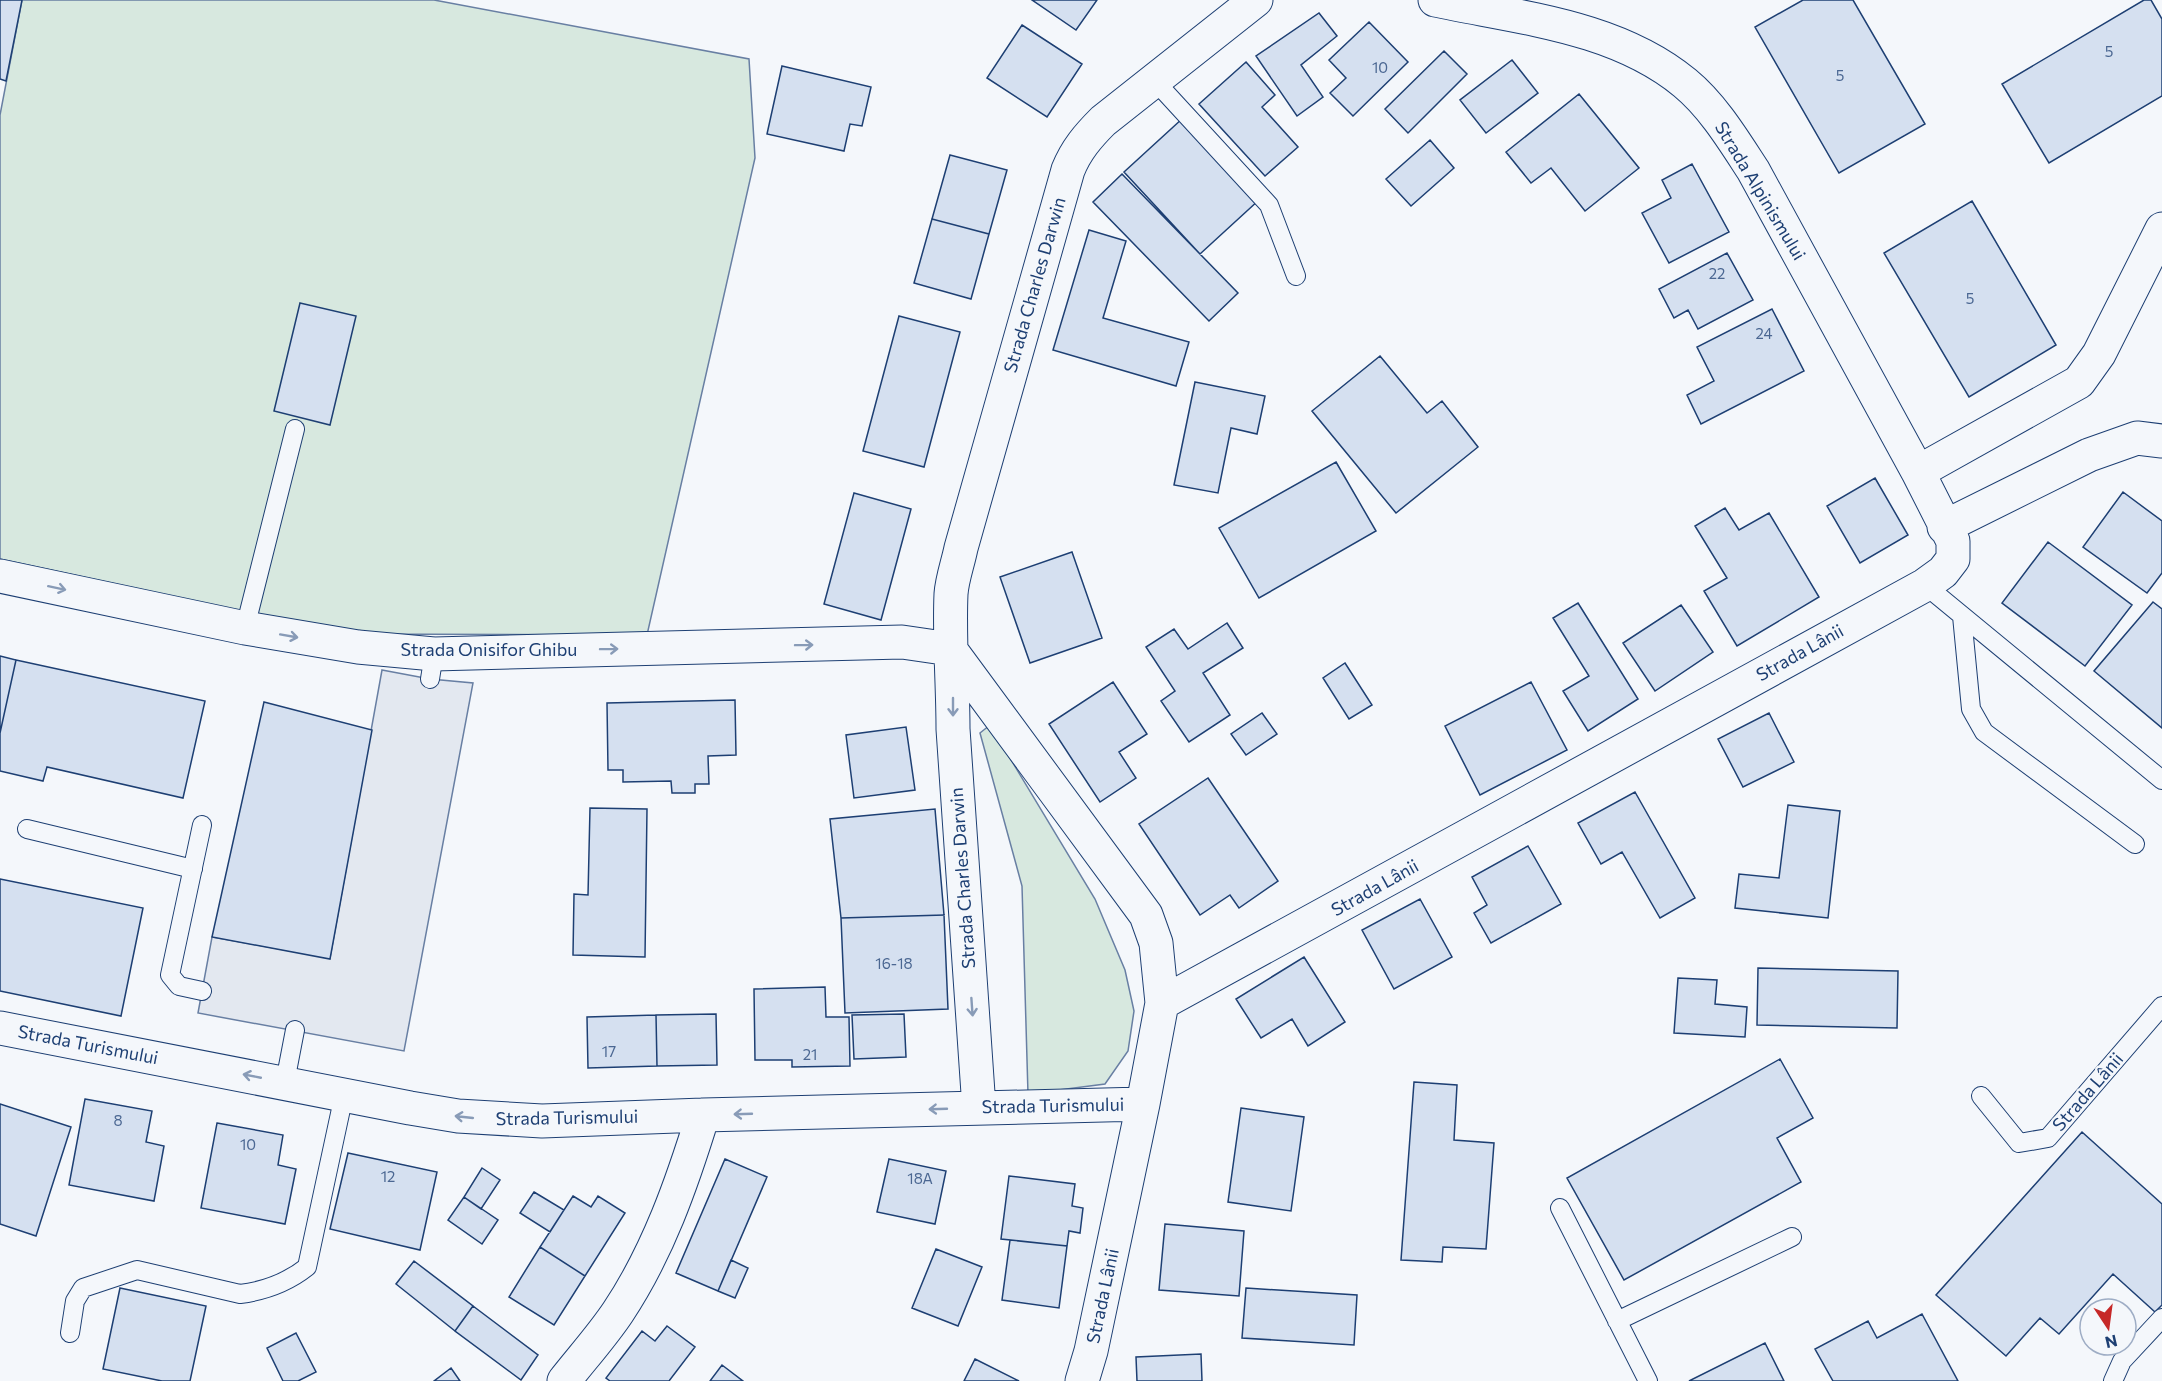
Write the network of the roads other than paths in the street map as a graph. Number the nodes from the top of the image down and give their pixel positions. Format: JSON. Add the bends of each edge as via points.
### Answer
{"nodes":[{"id":1,"x":1256,"y":0,"type":"edge"},
{"id":2,"x":1435,"y":0,"type":"edge"},
{"id":3,"x":1154,"y":80,"type":"junction"},
{"id":4,"x":2162,"y":230,"type":"edge"},
{"id":5,"x":1296,"y":276,"type":"dead end"},
{"id":6,"x":295,"y":429,"type":"dead end"},
{"id":7,"x":2162,"y":441,"type":"edge"},
{"id":8,"x":1918,"y":472,"type":"junction"},
{"id":9,"x":1949,"y":534,"type":"junction"},
{"id":10,"x":0,"y":576,"type":"edge"},
{"id":11,"x":1924,"y":585,"type":"junction"},
{"id":12,"x":1962,"y":616,"type":"junction"},
{"id":13,"x":245,"y":628,"type":"junction"},
{"id":14,"x":950,"y":649,"type":"junction"},
{"id":15,"x":2162,"y":780,"type":"edge"},
{"id":16,"x":202,"y":825,"type":"dead end"},
{"id":17,"x":27,"y":830,"type":"dead end"},
{"id":18,"x":2134,"y":844,"type":"dead end"},
{"id":19,"x":193,"y":869,"type":"junction"},
{"id":20,"x":202,"y":991,"type":"dead end"},
{"id":21,"x":1162,"y":1003,"type":"junction"},
{"id":22,"x":2162,"y":1006,"type":"edge"},
{"id":23,"x":0,"y":1028,"type":"edge"},
{"id":24,"x":295,"y":1030,"type":"dead end"},
{"id":25,"x":285,"y":1082,"type":"junction"},
{"id":26,"x":344,"y":1095,"type":"junction"},
{"id":27,"x":1981,"y":1096,"type":"dead end"},
{"id":28,"x":1143,"y":1104,"type":"junction"},
{"id":29,"x":979,"y":1108,"type":"junction"},
{"id":30,"x":703,"y":1115,"type":"junction"},
{"id":31,"x":1560,"y":1208,"type":"dead end"},
{"id":32,"x":1792,"y":1237,"type":"dead end"},
{"id":33,"x":2162,"y":1318,"type":"edge"},
{"id":34,"x":1617,"y":1321,"type":"junction"},
{"id":35,"x":70,"y":1334,"type":"dead end"},
{"id":36,"x":564,"y":1381,"type":"edge"},
{"id":37,"x":1082,"y":1381,"type":"edge"},
{"id":38,"x":1648,"y":1381,"type":"edge"},
{"id":39,"x":2113,"y":1381,"type":"edge"}],
"edges":[{"from":1,"to":3,"type":"street","name":"Strada Charles Darwin"},
{"from":2,"to":8,"type":"street","name":"Strada Alpinismului","via":[[1581,30],[1637,52],[1686,84],[1727,128]]},
{"from":3,"to":5,"type":"lane","via":[[1269,205]]},
{"from":3,"to":14,"type":"street","name":"Strada Charles Darwin","via":[[1103,121],[1074,155],[1068,170],[961,548],[951,591]]},
{"from":4,"to":8,"type":"street","via":[[2099,354],[2079,382]]},
{"from":6,"to":13,"type":"lane"},
{"from":7,"to":9,"type":"street","via":[[2137,438],[2089,455]]},
{"from":8,"to":9,"type":"street","name":"Strada Alpinismului"},
{"from":9,"to":11,"type":"street","name":"Strada Lânii","via":[[1953,559],[1943,572]]},
{"from":10,"to":13,"type":"street","name":"Strada Onisifor Ghibu","one_way":true},
{"from":11,"to":12,"type":"lane"},
{"from":11,"to":21,"type":"street","name":"Strada Lânii"},
{"from":12,"to":15,"type":"lane"},
{"from":12,"to":18,"type":"lane","via":[[1971,709],[1984,732]]},
{"from":13,"to":14,"type":"street","name":"Strada Onisifor Ghibu","one_way":true,"via":[[358,647],[432,666],[902,642]]},
{"from":14,"to":21,"type":"street","via":[[1146,915],[1156,943]]},
{"from":14,"to":29,"type":"street","name":"Strada Charles Darwin","one_way":true},
{"from":16,"to":19,"type":"lane"},
{"from":17,"to":19,"type":"lane"},
{"from":19,"to":20,"type":"lane","via":[[170,975],[179,986]]},
{"from":21,"to":28,"type":"street","name":"Strada Lânii"},
{"from":22,"to":27,"type":"lane","name":"Strada Lânii","via":[[2048,1138],[2019,1143]]},
{"from":25,"to":23,"type":"street","name":"Strada Turismului","one_way":true},
{"from":24,"to":25,"type":"lane"},
{"from":25,"to":26,"type":"street","name":"Strada Turismului"},
{"from":30,"to":26,"type":"street","name":"Strada Turismului","one_way":true,"via":[[498,1120]]},
{"from":26,"to":35,"type":"lane","via":[[307,1267],[294,1277],[240,1294],[137,1270],[83,1288],[75,1301]]},
{"from":28,"to":29,"type":"street","name":"Strada Turismului"},
{"from":28,"to":37,"type":"street","name":"Strada Lânii"},
{"from":29,"to":30,"type":"street","name":"Strada Turismului","one_way":true},
{"from":30,"to":36,"type":"street","via":[[658,1240],[618,1312]]},
{"from":31,"to":34,"type":"lane"},
{"from":32,"to":34,"type":"lane"},
{"from":33,"to":39,"type":"lane","via":[[2122,1361]]},
{"from":34,"to":38,"type":"lane"}]}
